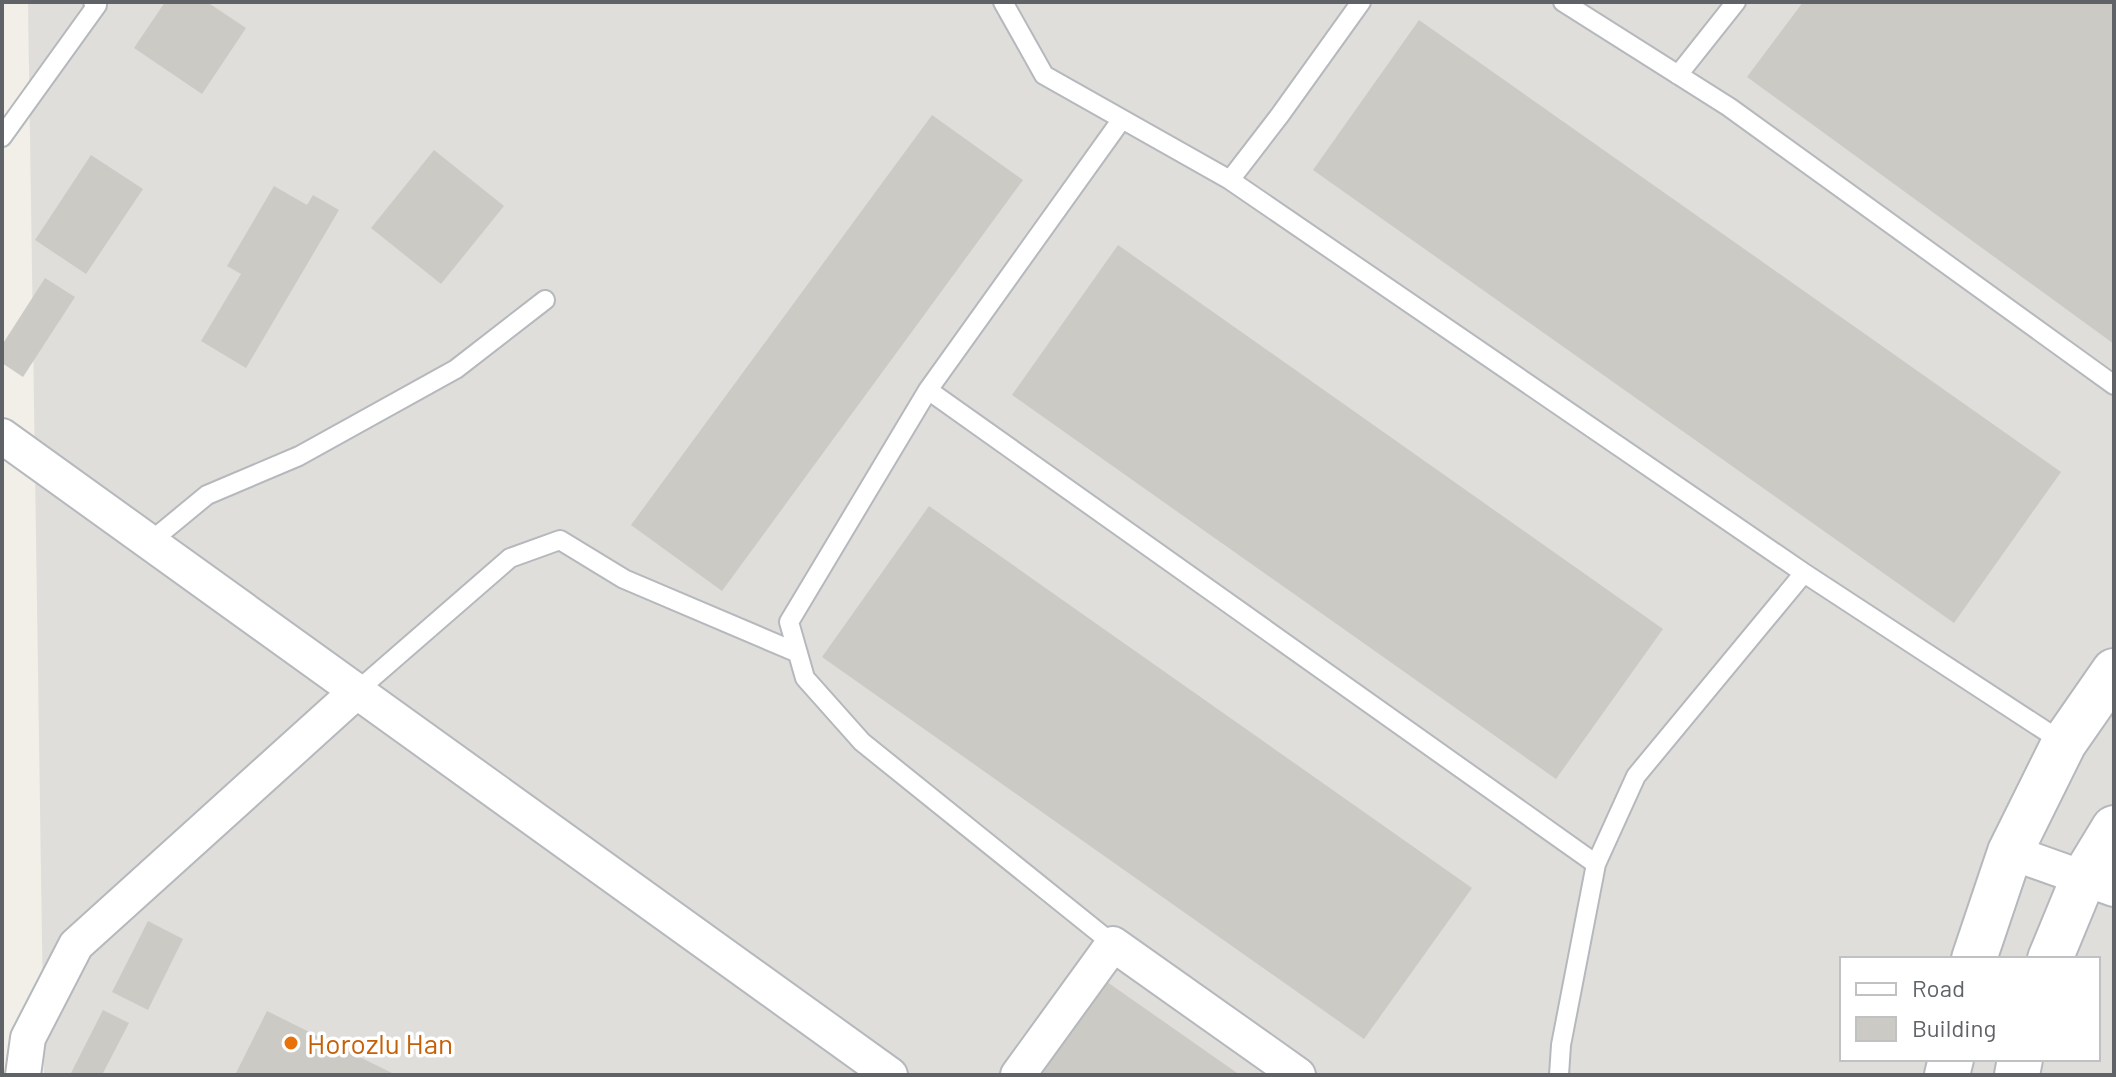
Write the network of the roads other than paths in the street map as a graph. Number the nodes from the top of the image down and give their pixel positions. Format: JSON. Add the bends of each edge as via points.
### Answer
{"nodes":[{"id":1,"x":93,"y":2,"type":"edge"},
{"id":2,"x":1003,"y":2,"type":"edge"},
{"id":3,"x":1361,"y":2,"type":"edge"},
{"id":4,"x":1563,"y":2,"type":"edge"},
{"id":5,"x":1736,"y":2,"type":"edge"},
{"id":6,"x":1678,"y":75,"type":"junction"},
{"id":7,"x":1122,"y":119,"type":"junction"},
{"id":8,"x":2,"y":137,"type":"edge"},
{"id":9,"x":1230,"y":180,"type":"junction"},
{"id":10,"x":545,"y":300,"type":"dead end"},
{"id":11,"x":2114,"y":385,"type":"edge"},
{"id":12,"x":928,"y":390,"type":"junction"},
{"id":13,"x":2,"y":436,"type":"edge"},
{"id":14,"x":150,"y":542,"type":"junction"},
{"id":15,"x":1804,"y":573,"type":"junction"},
{"id":16,"x":798,"y":653,"type":"junction"},
{"id":17,"x":2114,"y":671,"type":"edge"},
{"id":18,"x":357,"y":691,"type":"junction"},
{"id":19,"x":2064,"y":743,"type":"junction"},
{"id":20,"x":2114,"y":828,"type":"edge"},
{"id":21,"x":2010,"y":852,"type":"junction"},
{"id":22,"x":1596,"y":864,"type":"junction"},
{"id":23,"x":2098,"y":884,"type":"edge"},
{"id":24,"x":1113,"y":944,"type":"junction"},
{"id":25,"x":1975,"y":957,"type":"edge"},
{"id":26,"x":2051,"y":957,"type":"edge"},
{"id":27,"x":23,"y":1075,"type":"edge"},
{"id":28,"x":890,"y":1075,"type":"edge"},
{"id":29,"x":1018,"y":1075,"type":"edge"},
{"id":30,"x":1298,"y":1075,"type":"edge"},
{"id":31,"x":1559,"y":1075,"type":"edge"}],
"edges":[{"from":1,"to":8,"type":"lane","via":[[97,5]]},
{"from":2,"to":7,"type":"lane","via":[[1044,75]]},
{"from":3,"to":9,"type":"lane"},
{"from":4,"to":6,"type":"lane"},
{"from":5,"to":6,"type":"lane"},
{"from":6,"to":11,"type":"lane"},
{"from":7,"to":9,"type":"lane"},
{"from":7,"to":12,"type":"lane"},
{"from":9,"to":15,"type":"lane"},
{"from":10,"to":14,"type":"lane","via":[[456,369],[299,456],[207,495]]},
{"from":12,"to":16,"type":"lane","via":[[789,622]]},
{"from":12,"to":22,"type":"lane"},
{"from":13,"to":14,"type":"street"},
{"from":14,"to":18,"type":"street"},
{"from":15,"to":19,"type":"lane"},
{"from":15,"to":22,"type":"lane","via":[[1636,776]]},
{"from":16,"to":18,"type":"lane","via":[[624,579],[560,540],[510,558]]},
{"from":16,"to":24,"type":"lane","via":[[805,678],[862,742]]},
{"from":17,"to":19,"type":"street"},
{"from":18,"to":27,"type":"street","via":[[76,945],[28,1038]]},
{"from":18,"to":28,"type":"street"},
{"from":19,"to":21,"type":"street"},
{"from":20,"to":23,"type":"street"},
{"from":21,"to":23,"type":"street"},
{"from":21,"to":25,"type":"street"},
{"from":22,"to":31,"type":"lane"},
{"from":23,"to":26,"type":"street"},
{"from":24,"to":29,"type":"street"},
{"from":24,"to":30,"type":"street"}]}
